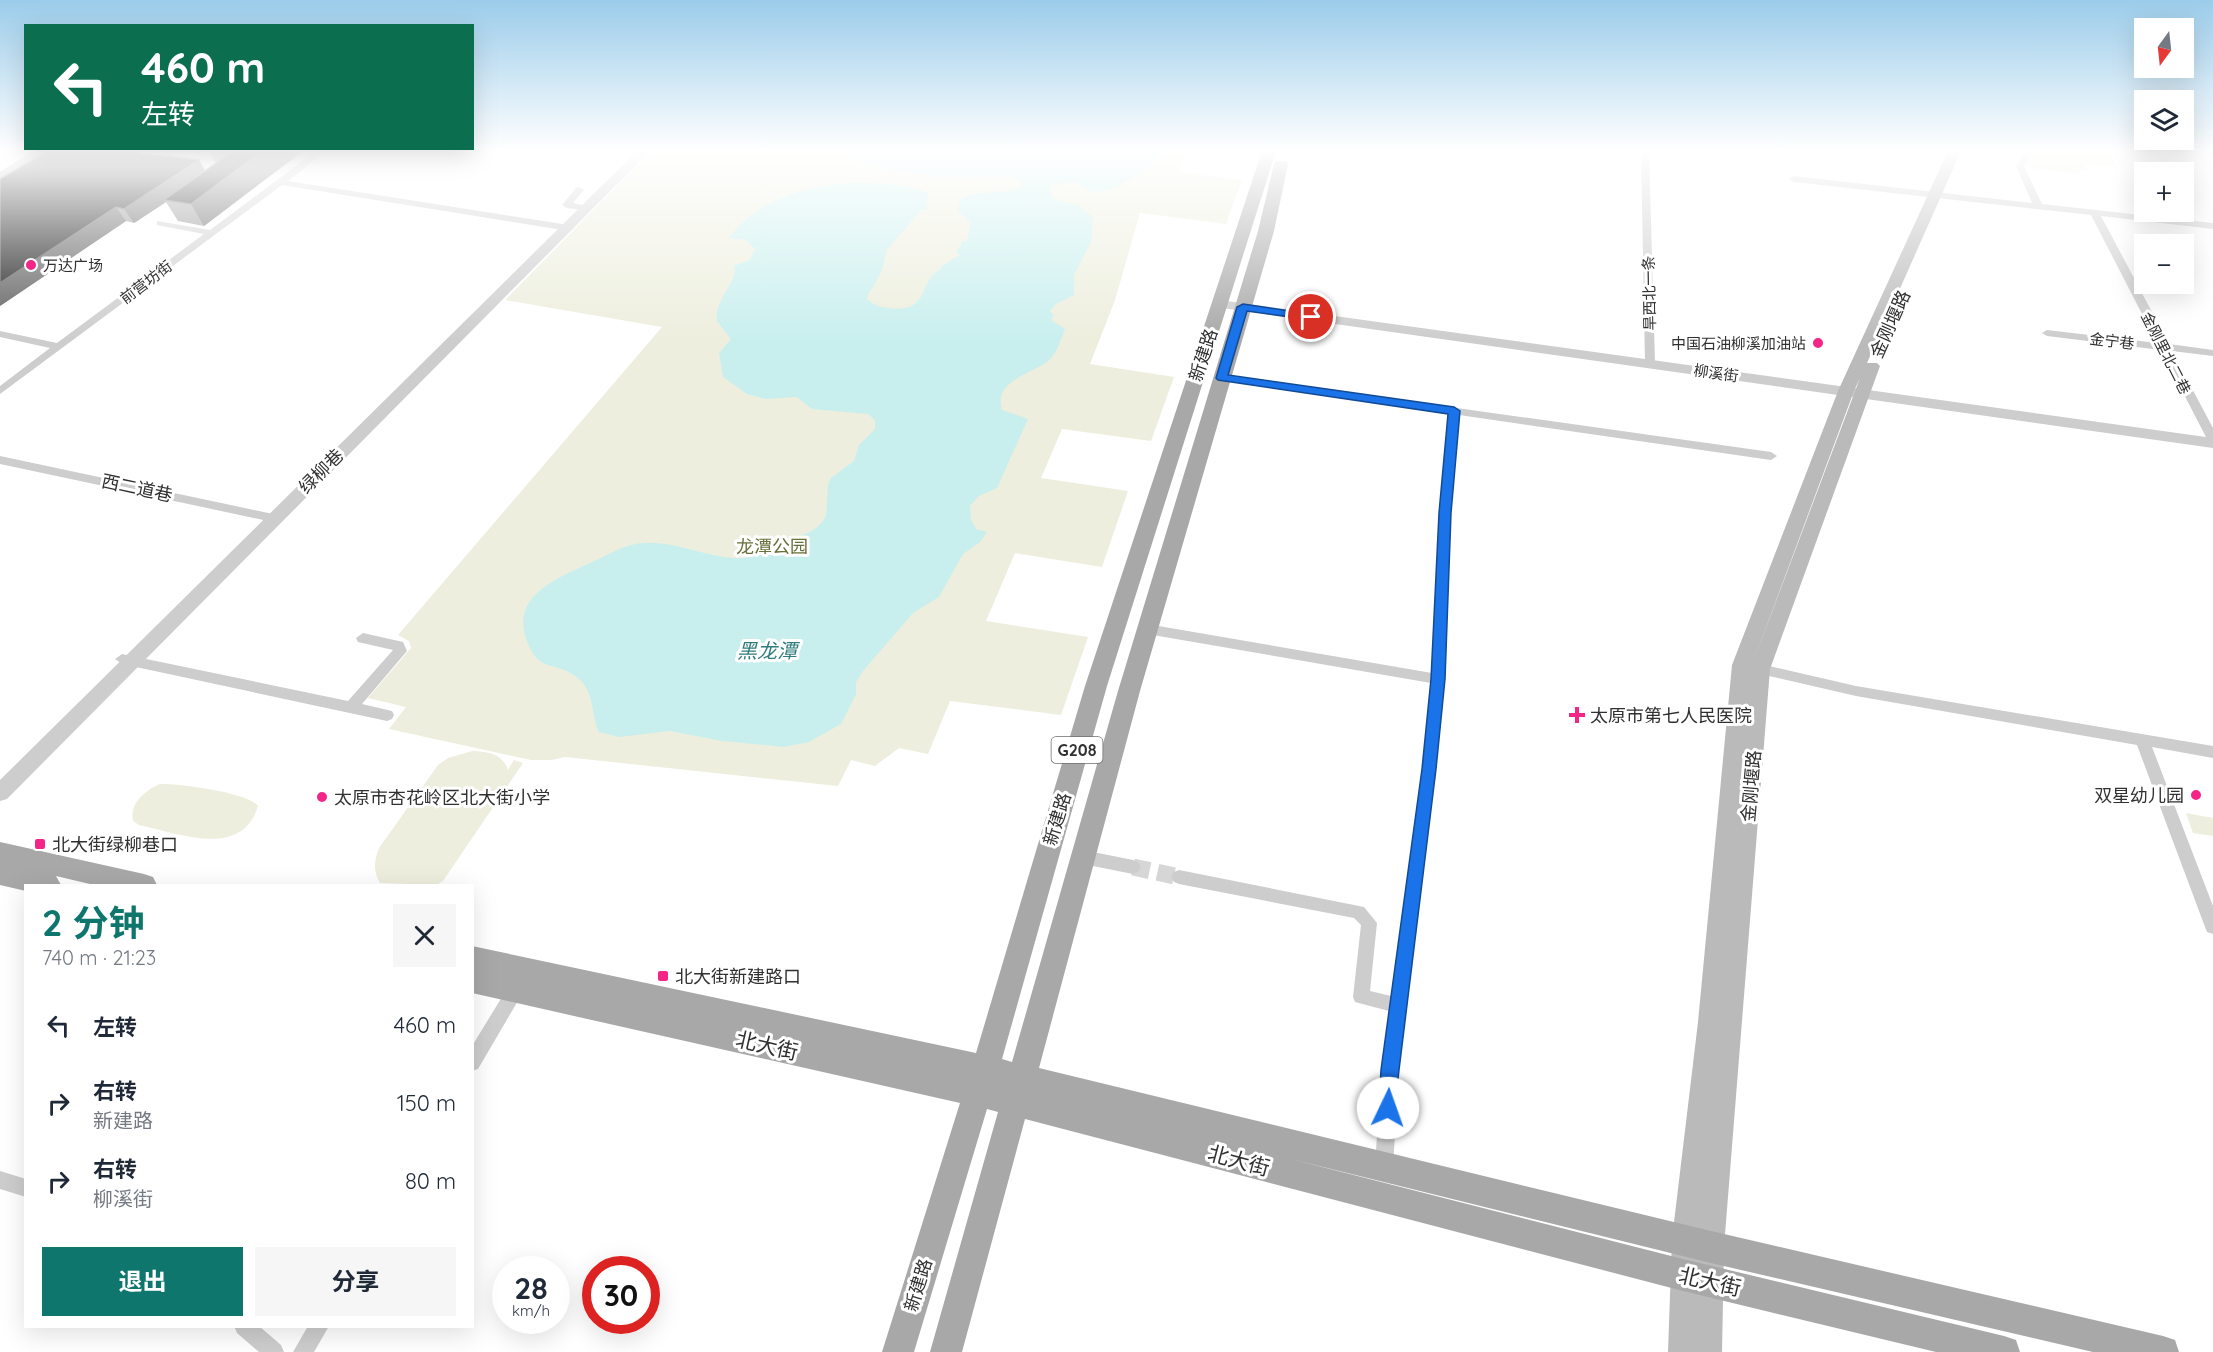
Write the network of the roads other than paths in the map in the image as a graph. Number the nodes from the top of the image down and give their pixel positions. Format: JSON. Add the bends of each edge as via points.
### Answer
{"nodes":[{"id":1,"x":236,"y":214,"type":"edge"},
{"id":2,"x":477,"y":214,"type":"edge"},
{"id":3,"x":579,"y":214,"type":"edge"},
{"id":4,"x":1253,"y":214,"type":"edge"},
{"id":5,"x":1269,"y":214,"type":"edge"},
{"id":6,"x":1647,"y":214,"type":"edge"},
{"id":7,"x":1933,"y":214,"type":"edge"},
{"id":8,"x":2095,"y":214,"type":"edge"},
{"id":9,"x":2112,"y":214,"type":"edge"},
{"id":10,"x":160,"y":223,"type":"dead end"},
{"id":11,"x":2213,"y":226,"type":"edge"},
{"id":12,"x":565,"y":228,"type":"junction"},
{"id":13,"x":210,"y":233,"type":"junction"},
{"id":14,"x":1232,"y":301,"type":"junction"},
{"id":15,"x":2047,"y":333,"type":"dead end"},
{"id":16,"x":0,"y":334,"type":"edge"},
{"id":17,"x":57,"y":346,"type":"junction"},
{"id":18,"x":2163,"y":347,"type":"junction"},
{"id":19,"x":2213,"y":353,"type":"edge"},
{"id":20,"x":1650,"y":359,"type":"junction"},
{"id":21,"x":1222,"y":378,"type":"junction"},
{"id":22,"x":1855,"y":388,"type":"junction"},
{"id":23,"x":0,"y":389,"type":"edge"},
{"id":24,"x":1454,"y":411,"type":"junction"},
{"id":25,"x":2211,"y":436,"type":"edge"},
{"id":26,"x":1770,"y":456,"type":"dead end"},
{"id":27,"x":0,"y":461,"type":"edge"},
{"id":28,"x":269,"y":519,"type":"junction"},
{"id":29,"x":1147,"y":629,"type":"junction"},
{"id":30,"x":363,"y":638,"type":"dead end"},
{"id":31,"x":127,"y":660,"type":"junction"},
{"id":32,"x":1751,"y":667,"type":"junction"},
{"id":33,"x":1438,"y":679,"type":"junction"},
{"id":34,"x":351,"y":708,"type":"junction"},
{"id":35,"x":387,"y":715,"type":"dead end"},
{"id":36,"x":2142,"y":740,"type":"junction"},
{"id":37,"x":2213,"y":752,"type":"edge"},
{"id":38,"x":0,"y":782,"type":"edge"},
{"id":39,"x":0,"y":793,"type":"edge"},
{"id":40,"x":0,"y":853,"type":"edge"},
{"id":41,"x":1083,"y":857,"type":"junction"},
{"id":42,"x":1133,"y":867,"type":"tunnel mouth"},
{"id":43,"x":0,"y":874,"type":"edge"},
{"id":44,"x":1179,"y":877,"type":"tunnel mouth"},
{"id":45,"x":44,"y":884,"type":"edge"},
{"id":46,"x":140,"y":884,"type":"edge"},
{"id":47,"x":2213,"y":927,"type":"edge"},
{"id":48,"x":474,"y":958,"type":"edge"},
{"id":49,"x":474,"y":980,"type":"edge"},
{"id":50,"x":516,"y":989,"type":"junction"},
{"id":51,"x":1398,"y":1005,"type":"junction"},
{"id":52,"x":474,"y":1060,"type":"edge"},
{"id":53,"x":981,"y":1080,"type":"junction"},
{"id":54,"x":1019,"y":1091,"type":"junction"},
{"id":55,"x":1384,"y":1167,"type":"junction"},
{"id":56,"x":0,"y":1180,"type":"edge"},
{"id":57,"x":24,"y":1187,"type":"edge"},
{"id":58,"x":1698,"y":1243,"type":"junction"},
{"id":59,"x":1696,"y":1278,"type":"junction"},
{"id":60,"x":246,"y":1328,"type":"edge"},
{"id":61,"x":318,"y":1328,"type":"edge"},
{"id":62,"x":274,"y":1352,"type":"edge"},
{"id":63,"x":303,"y":1352,"type":"edge"},
{"id":64,"x":898,"y":1352,"type":"edge"},
{"id":65,"x":946,"y":1352,"type":"edge"},
{"id":66,"x":1682,"y":1352,"type":"edge"},
{"id":67,"x":1708,"y":1352,"type":"edge"},
{"id":68,"x":2004,"y":1352,"type":"edge"},
{"id":69,"x":2163,"y":1352,"type":"edge"}],
"edges":[{"from":1,"to":13,"type":"street","name":"前营坊街"},
{"from":2,"to":12,"type":"street"},
{"from":3,"to":12,"type":"street","name":"绿柳巷"},
{"from":4,"to":14,"type":"main road","name":"新建路","number":"G208"},
{"from":5,"to":14,"type":"main road","name":"新建路","number":"G208","via":[[1266,231]]},
{"from":6,"to":20,"type":"street","name":"旱西北一条"},
{"from":7,"to":22,"type":"main road"},
{"from":8,"to":18,"type":"street","name":"金刚里北二巷"},
{"from":9,"to":11,"type":"street"},
{"from":10,"to":13,"type":"street"},
{"from":12,"to":28,"type":"street","name":"绿柳巷"},
{"from":13,"to":17,"type":"street","name":"前营坊街"},
{"from":14,"to":20,"type":"street","name":"柳溪街"},
{"from":14,"to":21,"type":"main road","name":"新建路","number":"G208"},
{"from":14,"to":53,"type":"main road","name":"新建路","number":"G208","via":[[1096,686]]},
{"from":15,"to":18,"type":"street","name":"金宁巷"},
{"from":16,"to":17,"type":"street"},
{"from":17,"to":23,"type":"street","name":"前营坊街"},
{"from":18,"to":19,"type":"street","name":"金宁巷"},
{"from":18,"to":25,"type":"street","name":"金刚里北二巷"},
{"from":20,"to":22,"type":"street","name":"柳溪街"},
{"from":21,"to":24,"type":"street"},
{"from":21,"to":29,"type":"main road","name":"新建路","number":"G208"},
{"from":22,"to":25,"type":"street","name":"柳溪街"},
{"from":22,"to":32,"type":"main road"},
{"from":24,"to":26,"type":"street"},
{"from":24,"to":33,"type":"street"},
{"from":27,"to":28,"type":"street","name":"西二道巷"},
{"from":28,"to":31,"type":"street","name":"绿柳巷"},
{"from":29,"to":33,"type":"street"},
{"from":29,"to":41,"type":"main road","name":"新建路","number":"G208"},
{"from":30,"to":34,"type":"street","via":[[398,646],[400,651]]},
{"from":31,"to":34,"type":"street"},
{"from":31,"to":38,"type":"street","name":"绿柳巷"},
{"from":31,"to":39,"type":"street","name":"绿柳巷"},
{"from":32,"to":36,"type":"street","via":[[1856,691]]},
{"from":32,"to":58,"type":"main road","via":[[1710,1022]]},
{"from":33,"to":51,"type":"street"},
{"from":34,"to":35,"type":"street"},
{"from":36,"to":37,"type":"street"},
{"from":36,"to":47,"type":"street"},
{"from":40,"to":46,"type":"main road"},
{"from":41,"to":42,"type":"street"},
{"from":41,"to":54,"type":"main road","name":"新建路","number":"G208"},
{"from":43,"to":45,"type":"main road"},
{"from":44,"to":51,"type":"street","via":[[1358,912],[1369,923],[1361,997]]},
{"from":48,"to":53,"type":"main road"},
{"from":49,"to":50,"type":"main road","name":"北大街"},
{"from":50,"to":52,"type":"street"},
{"from":50,"to":53,"type":"main road","name":"北大街"},
{"from":51,"to":55,"type":"street"},
{"from":53,"to":54,"type":"main road","name":"北大街"},
{"from":53,"to":64,"type":"main road","name":"新建路","number":"G208"},
{"from":54,"to":55,"type":"main road","name":"北大街"},
{"from":54,"to":59,"type":"main road","name":"北大街"},
{"from":54,"to":65,"type":"main road","name":"新建路","number":"G208"},
{"from":55,"to":58,"type":"main road","name":"北大街"},
{"from":56,"to":57,"type":"street"},
{"from":58,"to":59,"type":"main road"},
{"from":58,"to":69,"type":"main road","name":"北大街"},
{"from":59,"to":66,"type":"main road"},
{"from":59,"to":67,"type":"main road"},
{"from":59,"to":68,"type":"main road","name":"北大街"},
{"from":60,"to":62,"type":"street"},
{"from":61,"to":63,"type":"street"}]}
